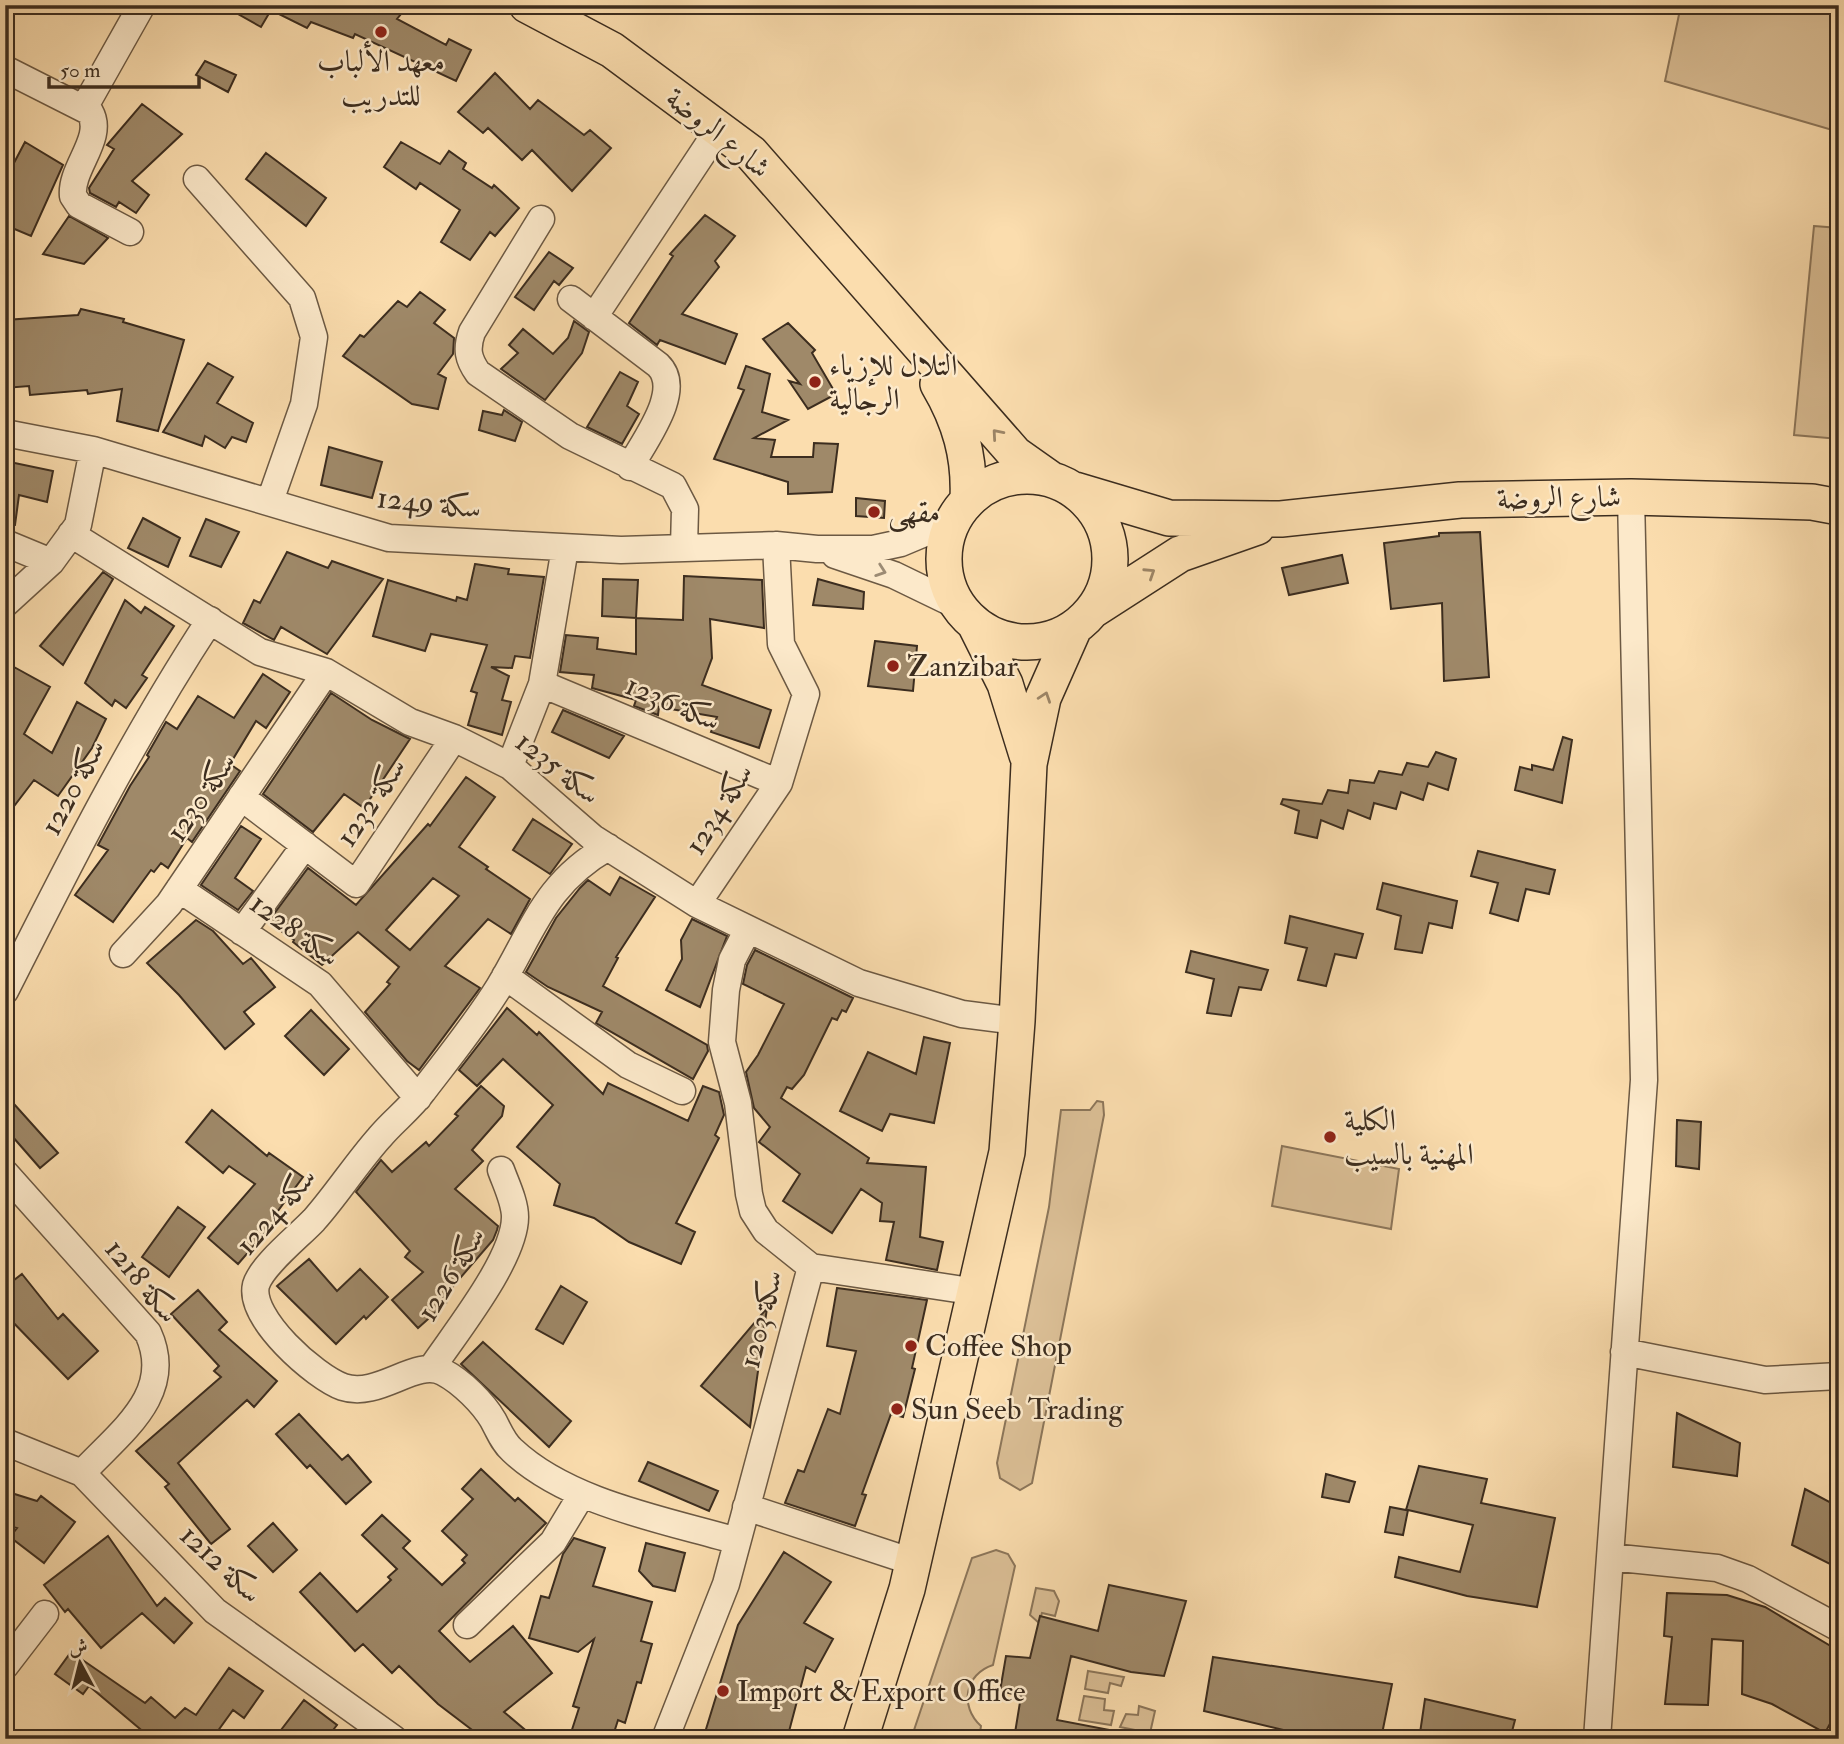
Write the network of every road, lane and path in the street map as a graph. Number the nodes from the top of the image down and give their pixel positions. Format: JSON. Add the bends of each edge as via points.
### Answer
{"nodes":[{"id":1,"x":142,"y":5,"type":"edge"},
{"id":2,"x":527,"y":5,"type":"edge"},
{"id":3,"x":5,"y":69,"type":"edge"},
{"id":4,"x":84,"y":107,"type":"junction"},
{"id":5,"x":720,"y":127,"type":"junction"},
{"id":6,"x":197,"y":179,"type":"dead end"},
{"id":7,"x":541,"y":219,"type":"dead end"},
{"id":8,"x":130,"y":232,"type":"dead end"},
{"id":9,"x":571,"y":299,"type":"dead end"},
{"id":10,"x":594,"y":317,"type":"junction"},
{"id":11,"x":906,"y":330,"type":"junction"},
{"id":12,"x":5,"y":433,"type":"edge"},
{"id":13,"x":93,"y":450,"type":"junction"},
{"id":14,"x":630,"y":467,"type":"junction"},
{"id":15,"x":1062,"y":484,"type":"junction"},
{"id":16,"x":1631,"y":497,"type":"junction"},
{"id":17,"x":270,"y":501,"type":"junction"},
{"id":18,"x":1839,"y":507,"type":"edge"},
{"id":19,"x":960,"y":510,"type":"junction"},
{"id":20,"x":1281,"y":519,"type":"junction"},
{"id":21,"x":71,"y":534,"type":"junction"},
{"id":22,"x":5,"y":542,"type":"edge"},
{"id":23,"x":776,"y":545,"type":"junction"},
{"id":24,"x":684,"y":547,"type":"junction"},
{"id":25,"x":565,"y":548,"type":"junction"},
{"id":26,"x":817,"y":549,"type":"junction"},
{"id":27,"x":51,"y":562,"type":"junction"},
{"id":28,"x":5,"y":604,"type":"edge"},
{"id":29,"x":966,"y":615,"type":"junction"},
{"id":30,"x":1084,"y":619,"type":"junction"},
{"id":31,"x":210,"y":620,"type":"junction"},
{"id":32,"x":326,"y":672,"type":"junction"},
{"id":33,"x":542,"y":684,"type":"junction"},
{"id":34,"x":454,"y":738,"type":"junction"},
{"id":35,"x":1029,"y":764,"type":"junction"},
{"id":36,"x":510,"y":766,"type":"junction"},
{"id":37,"x":779,"y":783,"type":"junction"},
{"id":38,"x":241,"y":797,"type":"junction"},
{"id":39,"x":305,"y":845,"type":"junction"},
{"id":40,"x":608,"y":847,"type":"junction"},
{"id":41,"x":179,"y":889,"type":"junction"},
{"id":42,"x":697,"y":904,"type":"junction"},
{"id":43,"x":748,"y":929,"type":"junction"},
{"id":44,"x":242,"y":932,"type":"junction"},
{"id":45,"x":123,"y":954,"type":"dead end"},
{"id":46,"x":505,"y":976,"type":"junction"},
{"id":47,"x":5,"y":991,"type":"edge"},
{"id":48,"x":1017,"y":1021,"type":"junction"},
{"id":49,"x":682,"y":1091,"type":"dead end"},
{"id":50,"x":418,"y":1098,"type":"junction"},
{"id":51,"x":501,"y":1170,"type":"dead end"},
{"id":52,"x":5,"y":1173,"type":"edge"},
{"id":53,"x":811,"y":1267,"type":"junction"},
{"id":54,"x":977,"y":1292,"type":"junction"},
{"id":55,"x":1624,"y":1352,"type":"junction"},
{"id":56,"x":431,"y":1369,"type":"junction"},
{"id":57,"x":1839,"y":1376,"type":"edge"},
{"id":58,"x":5,"y":1442,"type":"edge"},
{"id":59,"x":82,"y":1473,"type":"junction"},
{"id":60,"x":582,"y":1494,"type":"junction"},
{"id":61,"x":746,"y":1507,"type":"junction"},
{"id":62,"x":737,"y":1541,"type":"junction"},
{"id":63,"x":1610,"y":1557,"type":"junction"},
{"id":64,"x":913,"y":1562,"type":"junction"},
{"id":65,"x":45,"y":1614,"type":"dead end"},
{"id":66,"x":467,"y":1625,"type":"dead end"},
{"id":67,"x":1839,"y":1628,"type":"edge"},
{"id":68,"x":5,"y":1667,"type":"edge"},
{"id":69,"x":394,"y":1739,"type":"edge"},
{"id":70,"x":665,"y":1739,"type":"edge"},
{"id":71,"x":860,"y":1739,"type":"edge"},
{"id":72,"x":1597,"y":1739,"type":"edge"}],
"edges":[{"from":1,"to":4,"type":"street"},
{"from":2,"to":5,"type":"main road","name":"شارع الروضة","via":[[612,50]]},
{"from":3,"to":4,"type":"street"},
{"from":4,"to":8,"type":"street","via":[[95,128],[76,173],[73,195],[79,205]]},
{"from":5,"to":10,"type":"street"},
{"from":5,"to":11,"type":"main road","name":"شارع الروضة","via":[[785,190]]},
{"from":6,"to":17,"type":"street","via":[[302,298],[314,337],[304,404]]},
{"from":7,"to":14,"type":"street","via":[[472,332],[469,360],[478,373],[570,436]]},
{"from":9,"to":10,"type":"street"},
{"from":10,"to":14,"type":"street","via":[[658,365],[667,378],[668,395]]},
{"from":15,"to":11,"type":"main road","name":"شارع الروضة","one_way":true,"via":[[1015,454]]},
{"from":11,"to":19,"type":"main road","name":"شارع الروضة","via":[[946,397],[965,444],[969,472]]},
{"from":12,"to":13,"type":"street","name":"سكة 1249"},
{"from":13,"to":17,"type":"street","name":"سكة 1249"},
{"from":13,"to":21,"type":"street","via":[[85,500]]},
{"from":14,"to":24,"type":"street","via":[[666,481],[679,493],[685,509]]},
{"from":15,"to":19,"type":"main road","via":[[1020,476],[1001,480]]},
{"from":15,"to":20,"type":"main road","name":"شارع الروضة","via":[[1168,518]]},
{"from":15,"to":30,"type":"main road","via":[[1095,510],[1108,536],[1111,562],[1106,587]]},
{"from":16,"to":18,"type":"main road","name":"شارع الروضة","via":[[1812,502]]},
{"from":16,"to":20,"type":"main road","name":"شارع الروضة","via":[[1460,499]]},
{"from":16,"to":55,"type":"street","via":[[1644,1080]]},
{"from":17,"to":25,"type":"street","name":"سكة 1249","via":[[388,538]]},
{"from":19,"to":26,"type":"street","name":"سكة 1249","via":[[901,543]]},
{"from":19,"to":29,"type":"main road","via":[[943,550],[945,578]]},
{"from":30,"to":20,"type":"main road","name":"شارع الروضة","one_way":true,"via":[[1180,554]]},
{"from":21,"to":27,"type":"street"},
{"from":21,"to":31,"type":"street","name":"سكة 1235"},
{"from":22,"to":27,"type":"street"},
{"from":23,"to":24,"type":"street","name":"سكة 1249"},
{"from":23,"to":26,"type":"street","name":"سكة 1249"},
{"from":23,"to":37,"type":"street","name":"سكة 1234","via":[[780,643],[806,694]]},
{"from":24,"to":25,"type":"street","name":"سكة 1249"},
{"from":25,"to":33,"type":"street"},
{"from":26,"to":29,"type":"street","name":"سكة 1249","one_way":true,"via":[[894,575]]},
{"from":27,"to":28,"type":"street"},
{"from":29,"to":30,"type":"main road","via":[[999,638],[1024,643],[1050,639]]},
{"from":29,"to":35,"type":"main road","via":[[1009,694]]},
{"from":35,"to":30,"type":"main road","one_way":true,"via":[[1043,698]]},
{"from":31,"to":32,"type":"street","name":"سكة 1235","via":[[260,652]]},
{"from":31,"to":47,"type":"street","name":"سكة 1220","via":[[149,715]]},
{"from":32,"to":34,"type":"street","name":"سكة 1235","via":[[411,722]]},
{"from":32,"to":38,"type":"street","name":"سكة 1230"},
{"from":33,"to":36,"type":"street"},
{"from":33,"to":37,"type":"street","name":"سكة 1236"},
{"from":34,"to":36,"type":"street","name":"سكة 1235"},
{"from":34,"to":39,"type":"street","name":"سكة 1232","via":[[356,884]]},
{"from":35,"to":48,"type":"main road"},
{"from":36,"to":40,"type":"street","name":"سكة 1235"},
{"from":37,"to":42,"type":"street","name":"سكة 1234"},
{"from":38,"to":39,"type":"street","name":"سكة 1232"},
{"from":38,"to":41,"type":"street","name":"سكة 1230"},
{"from":39,"to":44,"type":"street","name":"سكة 1232"},
{"from":40,"to":42,"type":"street","name":"سكة 1235"},
{"from":40,"to":46,"type":"street","name":"سكة 1224","via":[[579,864],[550,895]]},
{"from":41,"to":44,"type":"street","name":"سكة 1228"},
{"from":41,"to":45,"type":"street","name":"سكة 1230"},
{"from":42,"to":43,"type":"street","name":"سكة 1235"},
{"from":43,"to":48,"type":"street","name":"سكة 1235","via":[[859,983],[962,1014]]},
{"from":43,"to":53,"type":"street","name":"سكة 1203","via":[[732,960],[722,1042],[738,1103],[749,1194],[766,1231]]},
{"from":44,"to":50,"type":"street","name":"سكة 1228","via":[[320,984]]},
{"from":46,"to":49,"type":"street","via":[[628,1065]]},
{"from":46,"to":50,"type":"street","name":"سكة 1224","via":[[475,1025]]},
{"from":48,"to":54,"type":"main road","via":[[1007,1152]]},
{"from":50,"to":56,"type":"street","name":"سكة 1224","via":[[259,1278],[256,1298],[268,1322],[300,1359],[338,1385],[366,1391]]},
{"from":51,"to":56,"type":"street","name":"سكة 1226","via":[[516,1214],[513,1237],[501,1263]]},
{"from":52,"to":59,"type":"street","name":"سكة 1218","via":[[148,1333],[157,1352],[153,1389],[144,1405]]},
{"from":53,"to":54,"type":"street"},
{"from":53,"to":61,"type":"street","name":"سكة 1203"},
{"from":54,"to":64,"type":"main road"},
{"from":55,"to":57,"type":"street","via":[[1765,1380]]},
{"from":55,"to":63,"type":"street"},
{"from":56,"to":60,"type":"street","via":[[443,1372],[482,1403],[511,1450]]},
{"from":58,"to":59,"type":"street","name":"سكة 1212"},
{"from":59,"to":69,"type":"street","name":"سكة 1212","via":[[215,1611]]},
{"from":60,"to":62,"type":"street"},
{"from":60,"to":66,"type":"street","via":[[553,1542]]},
{"from":61,"to":62,"type":"street","name":"سكة 1203"},
{"from":61,"to":64,"type":"street"},
{"from":62,"to":70,"type":"street","name":"سكة 1203","via":[[726,1584]]},
{"from":63,"to":67,"type":"street","via":[[1717,1568],[1748,1579]]},
{"from":63,"to":72,"type":"street"},
{"from":64,"to":71,"type":"main road"},
{"from":65,"to":68,"type":"street"}]}
